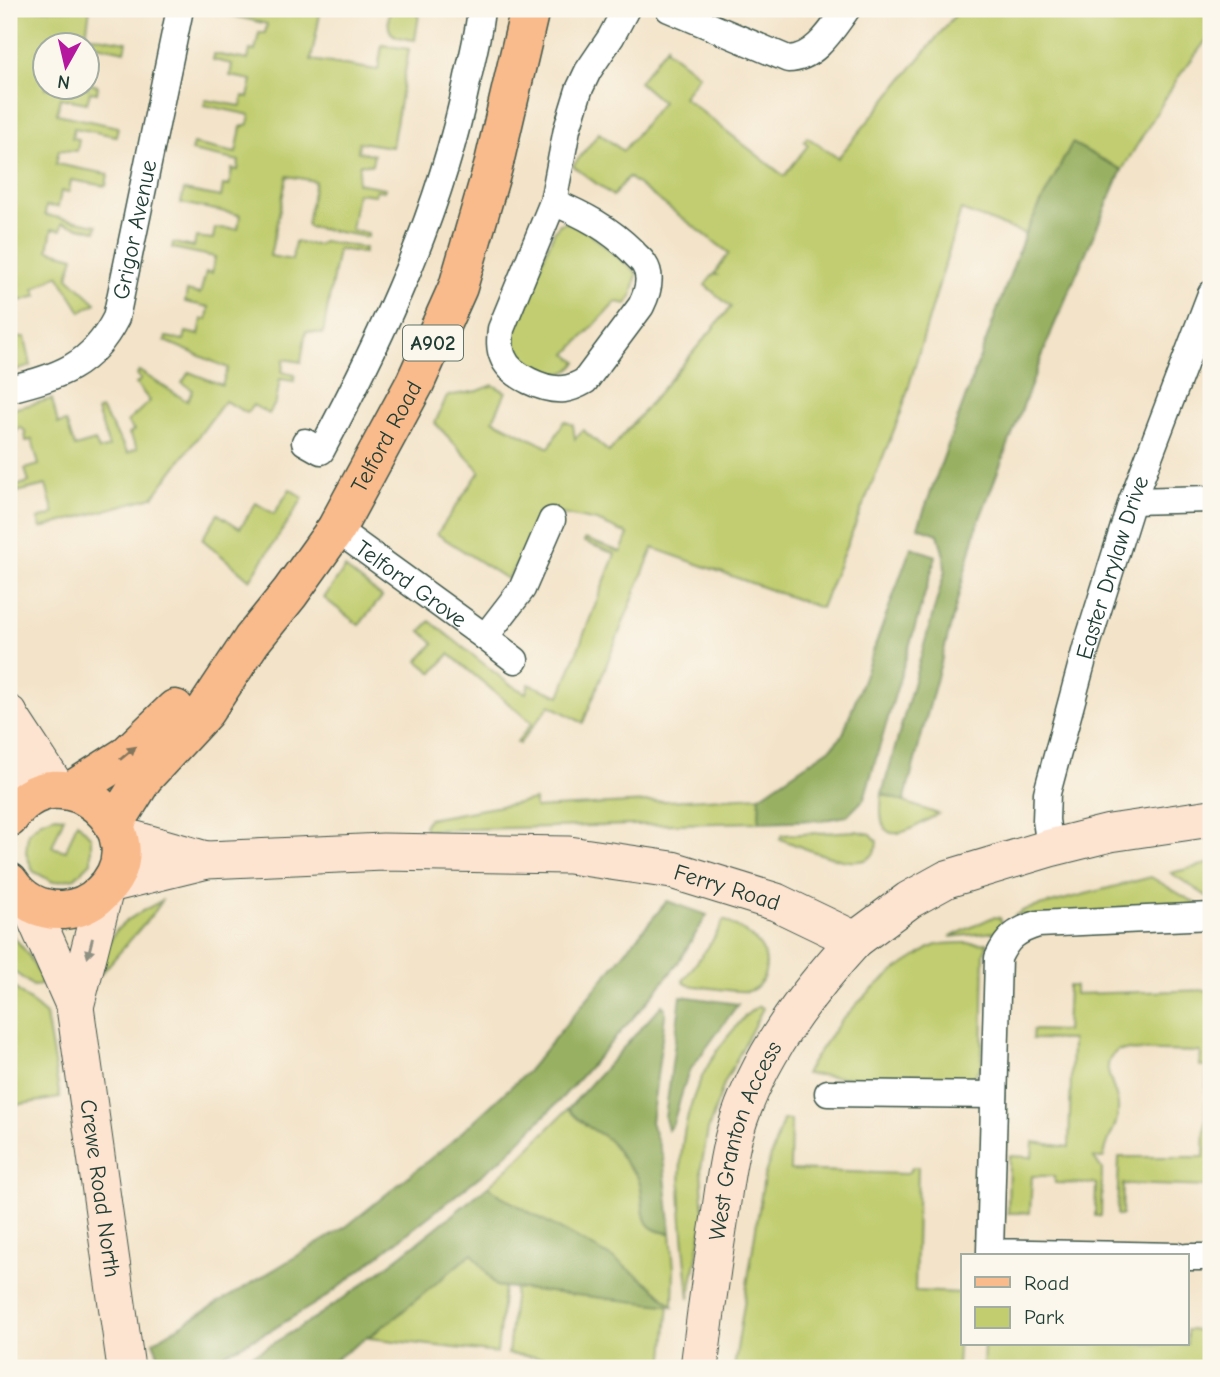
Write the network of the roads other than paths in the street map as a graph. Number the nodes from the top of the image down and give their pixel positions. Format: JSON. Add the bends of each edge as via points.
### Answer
{"nodes":[{"id":1,"x":180,"y":9,"type":"edge"},
{"id":2,"x":481,"y":9,"type":"edge"},
{"id":3,"x":530,"y":9,"type":"edge"},
{"id":4,"x":626,"y":9,"type":"edge"},
{"id":5,"x":669,"y":9,"type":"edge"},
{"id":6,"x":847,"y":9,"type":"edge"},
{"id":7,"x":553,"y":202,"type":"junction"},
{"id":8,"x":1211,"y":294,"type":"edge"},
{"id":9,"x":9,"y":389,"type":"edge"},
{"id":10,"x":305,"y":442,"type":"dead end"},
{"id":11,"x":1211,"y":499,"type":"edge"},
{"id":12,"x":1132,"y":501,"type":"junction"},
{"id":13,"x":552,"y":520,"type":"dead end"},
{"id":14,"x":336,"y":529,"type":"junction"},
{"id":15,"x":485,"y":637,"type":"junction"},
{"id":16,"x":252,"y":640,"type":"junction"},
{"id":17,"x":515,"y":660,"type":"dead end"},
{"id":18,"x":9,"y":714,"type":"edge"},
{"id":19,"x":65,"y":790,"type":"junction"},
{"id":20,"x":11,"y":815,"type":"edge"},
{"id":21,"x":1211,"y":818,"type":"edge"},
{"id":22,"x":116,"y":830,"type":"junction"},
{"id":23,"x":1050,"y":848,"type":"junction"},
{"id":24,"x":207,"y":860,"type":"junction"},
{"id":25,"x":107,"y":886,"type":"junction"},
{"id":26,"x":16,"y":893,"type":"edge"},
{"id":27,"x":1211,"y":916,"type":"edge"},
{"id":28,"x":855,"y":940,"type":"junction"},
{"id":29,"x":75,"y":1007,"type":"junction"},
{"id":30,"x":828,"y":1093,"type":"dead end"},
{"id":31,"x":994,"y":1095,"type":"junction"},
{"id":32,"x":1084,"y":1254,"type":"edge"},
{"id":33,"x":1188,"y":1256,"type":"edge"},
{"id":34,"x":1211,"y":1257,"type":"edge"},
{"id":35,"x":126,"y":1368,"type":"edge"},
{"id":36,"x":699,"y":1368,"type":"edge"}],
"edges":[{"from":1,"to":9,"type":"street","name":"Grigor Avenue","via":[[117,318],[103,341],[76,366],[55,377]]},
{"from":2,"to":10,"type":"street","via":[[460,114],[439,189],[407,275],[366,367],[321,451]]},
{"from":3,"to":14,"type":"main road","name":"Telford Road","number":"A902","via":[[494,167],[457,288],[415,383]]},
{"from":4,"to":7,"type":"street","via":[[579,90],[566,129]]},
{"from":5,"to":6,"type":"street","via":[[795,59],[809,53]]},
{"from":7,"to":7,"type":"street","via":[[500,341],[503,359],[516,375],[561,390],[585,381],[641,306],[649,283],[644,264],[616,236]]},
{"from":8,"to":12,"type":"street","name":"Easter Drylaw Drive"},
{"from":11,"to":12,"type":"street"},
{"from":12,"to":23,"type":"street","name":"Easter Drylaw Drive","via":[[1046,793]]},
{"from":13,"to":15,"type":"street","name":"Telford Grove","via":[[522,589]]},
{"from":14,"to":15,"type":"street","name":"Telford Grove"},
{"from":14,"to":16,"type":"main road","name":"Telford Road","number":"A902"},
{"from":15,"to":17,"type":"street","name":"Telford Grove"},
{"from":19,"to":16,"type":"main road","name":"Telford Road","one_way":true,"via":[[125,756]]},
{"from":16,"to":22,"type":"main road","name":"Telford Road","via":[[205,711],[144,777]]},
{"from":18,"to":19,"type":"street"},
{"from":18,"to":20,"type":"street"},
{"from":19,"to":20,"type":"main road","name":"Telford Road","via":[[33,796]]},
{"from":19,"to":22,"type":"main road","via":[[97,803]]},
{"from":21,"to":23,"type":"street","via":[[1111,833]]},
{"from":22,"to":24,"type":"street","name":"Ferry Road"},
{"from":22,"to":25,"type":"main road","via":[[119,860]]},
{"from":23,"to":28,"type":"street","via":[[947,879]]},
{"from":24,"to":25,"type":"street","name":"Ferry Road"},
{"from":24,"to":28,"type":"street","name":"Ferry Road","via":[[383,852],[569,855],[672,870],[776,902]]},
{"from":25,"to":26,"type":"main road","via":[[95,899],[69,909],[54,910]]},
{"from":25,"to":29,"type":"street","name":"Crewe Road North","one_way":true},
{"from":26,"to":29,"type":"street","name":"Crewe Road North"},
{"from":27,"to":31,"type":"street","via":[[1038,924],[1013,934],[998,958]]},
{"from":28,"to":36,"type":"street","name":"West Granton Access","via":[[795,1011],[749,1094],[735,1132]]},
{"from":29,"to":35,"type":"street","name":"Crewe Road North"},
{"from":30,"to":31,"type":"street"},
{"from":31,"to":32,"type":"street","via":[[990,1252]]},
{"from":33,"to":34,"type":"street"}]}
